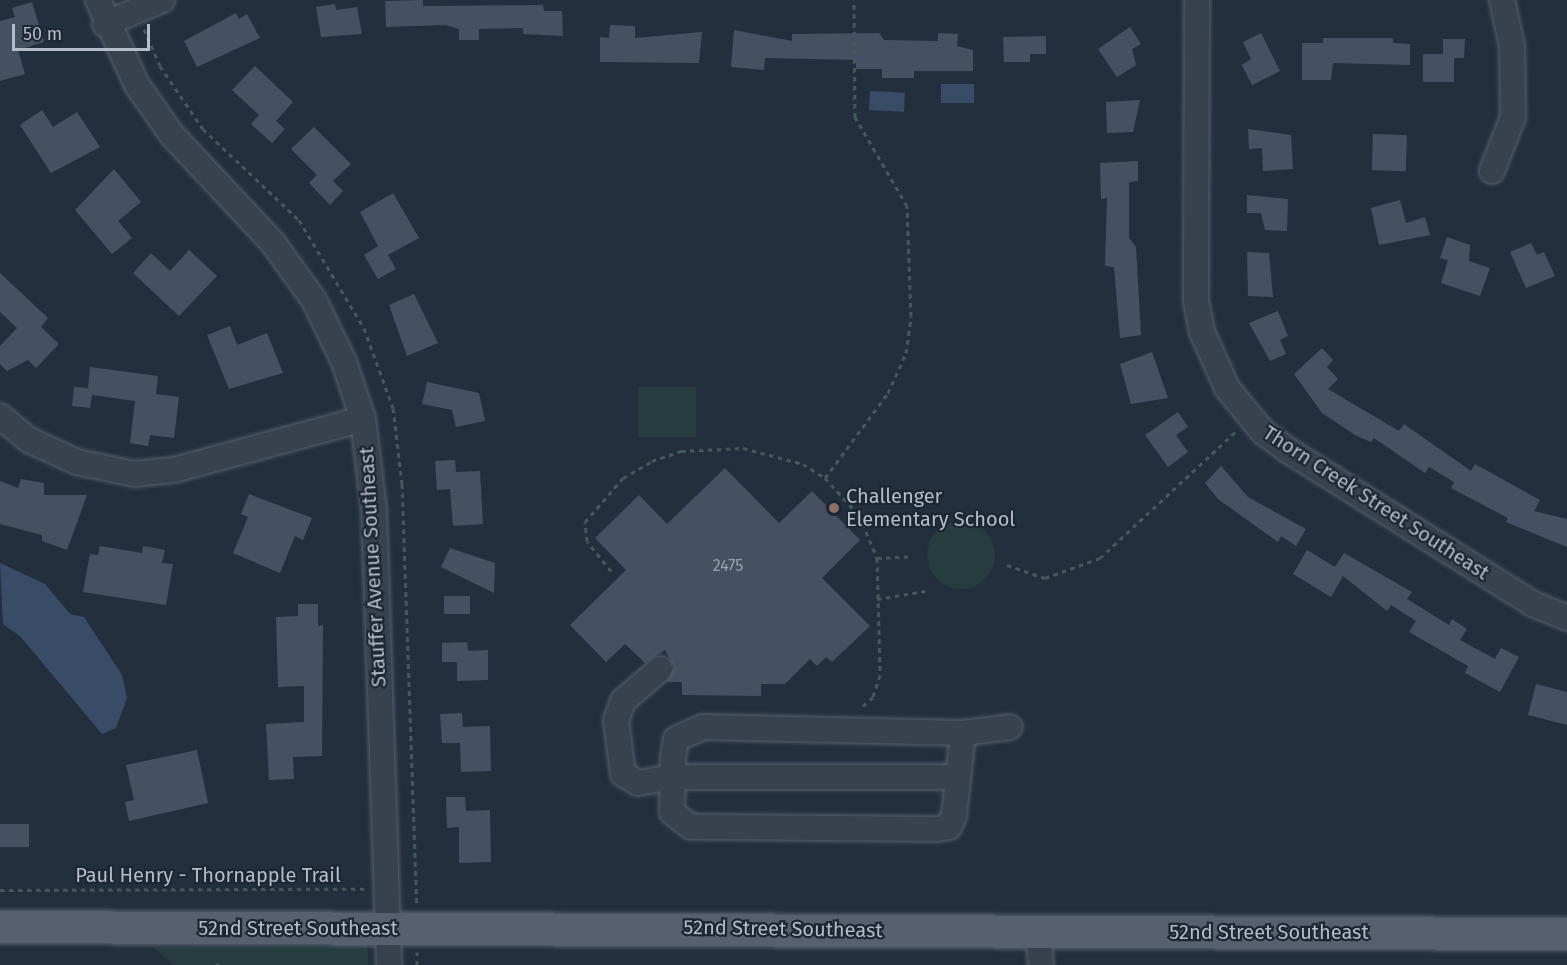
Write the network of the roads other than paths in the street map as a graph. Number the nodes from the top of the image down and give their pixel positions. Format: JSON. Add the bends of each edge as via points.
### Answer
{"nodes":[{"id":1,"x":98,"y":0,"type":"edge"},
{"id":2,"x":162,"y":0,"type":"edge"},
{"id":3,"x":1197,"y":0,"type":"edge"},
{"id":4,"x":1502,"y":0,"type":"edge"},
{"id":5,"x":105,"y":24,"type":"junction"},
{"id":6,"x":1491,"y":171,"type":"dead end"},
{"id":7,"x":0,"y":416,"type":"edge"},
{"id":8,"x":363,"y":419,"type":"junction"},
{"id":9,"x":1567,"y":618,"type":"edge"},
{"id":10,"x":660,"y":669,"type":"dead end"},
{"id":11,"x":1010,"y":727,"type":"dead end"},
{"id":12,"x":963,"y":733,"type":"junction"},
{"id":13,"x":673,"y":777,"type":"junction"},
{"id":14,"x":955,"y":777,"type":"junction"},
{"id":15,"x":0,"y":927,"type":"edge"},
{"id":16,"x":390,"y":929,"type":"junction"},
{"id":17,"x":1038,"y":931,"type":"junction"},
{"id":18,"x":1567,"y":934,"type":"edge"},
{"id":19,"x":389,"y":965,"type":"edge"},
{"id":20,"x":1041,"y":965,"type":"edge"}],
"edges":[{"from":1,"to":5,"type":"street","name":"Stauffer Avenue Southeast"},
{"from":2,"to":5,"type":"street"},
{"from":3,"to":9,"type":"street","name":"Thorn Creek Street Southeast","via":[[1196,301],[1213,361],[1250,419],[1349,490],[1533,604]]},
{"from":4,"to":6,"type":"street","via":[[1512,46],[1513,117]]},
{"from":5,"to":8,"type":"street","name":"Stauffer Avenue Southeast","via":[[137,85],[172,135],[290,264],[332,334]]},
{"from":7,"to":8,"type":"street","via":[[29,440],[77,462],[135,474],[174,470]]},
{"from":8,"to":16,"type":"street","name":"Stauffer Avenue Southeast","via":[[374,510]]},
{"from":10,"to":13,"type":"street","via":[[623,701],[616,720],[618,755],[622,774],[638,783]]},
{"from":11,"to":12,"type":"street"},
{"from":12,"to":13,"type":"street","via":[[703,727],[676,739]]},
{"from":12,"to":14,"type":"street"},
{"from":13,"to":14,"type":"street"},
{"from":13,"to":14,"type":"street","via":[[672,812],[691,827],[937,829],[949,827],[954,816]]},
{"from":15,"to":16,"type":"main road","name":"52nd Street Southeast"},
{"from":16,"to":17,"type":"main road","name":"52nd Street Southeast"},
{"from":16,"to":19,"type":"street","name":"Stauffer Avenue Southeast"},
{"from":17,"to":18,"type":"main road","name":"52nd Street Southeast"},
{"from":17,"to":20,"type":"street"}]}
